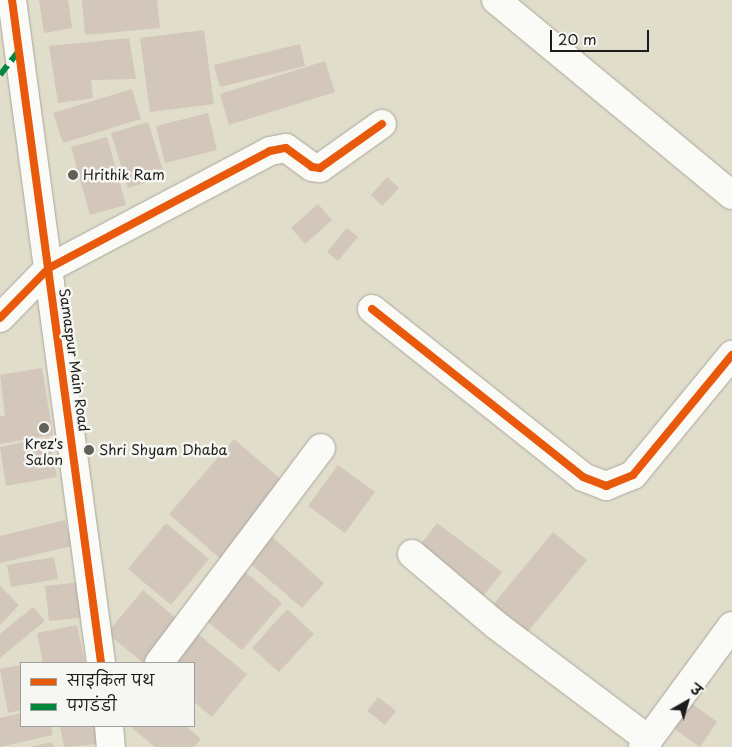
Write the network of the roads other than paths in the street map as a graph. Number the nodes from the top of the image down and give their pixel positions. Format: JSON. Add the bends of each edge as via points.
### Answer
{"nodes":[{"id":1,"x":12,"y":0,"type":"edge"},
{"id":2,"x":496,"y":0,"type":"edge"},
{"id":3,"x":19,"y":51,"type":"junction"},
{"id":4,"x":0,"y":75,"type":"edge"},
{"id":5,"x":382,"y":124,"type":"dead end"},
{"id":6,"x":732,"y":195,"type":"edge"},
{"id":7,"x":48,"y":268,"type":"junction"},
{"id":8,"x":372,"y":310,"type":"dead end"},
{"id":9,"x":0,"y":318,"type":"edge"},
{"id":10,"x":732,"y":355,"type":"edge"},
{"id":11,"x":321,"y":448,"type":"dead end"},
{"id":12,"x":412,"y":554,"type":"dead end"},
{"id":13,"x":732,"y":626,"type":"edge"},
{"id":14,"x":101,"y":662,"type":"edge"},
{"id":15,"x":160,"y":662,"type":"edge"},
{"id":16,"x":646,"y":743,"type":"edge"}],
"edges":[{"from":1,"to":3,"type":"street","name":"Samaspur Main Road"},
{"from":2,"to":6,"type":"street"},
{"from":3,"to":4,"type":"street"},
{"from":3,"to":7,"type":"street","name":"Samaspur Main Road"},
{"from":5,"to":7,"type":"street","via":[[320,168],[312,167],[286,148],[270,151]]},
{"from":7,"to":9,"type":"street"},
{"from":7,"to":14,"type":"street","name":"Samaspur Main Road"},
{"from":8,"to":10,"type":"street","via":[[583,478],[606,486],[633,475]]},
{"from":11,"to":15,"type":"street"},
{"from":12,"to":16,"type":"street"},
{"from":13,"to":16,"type":"street"}]}
